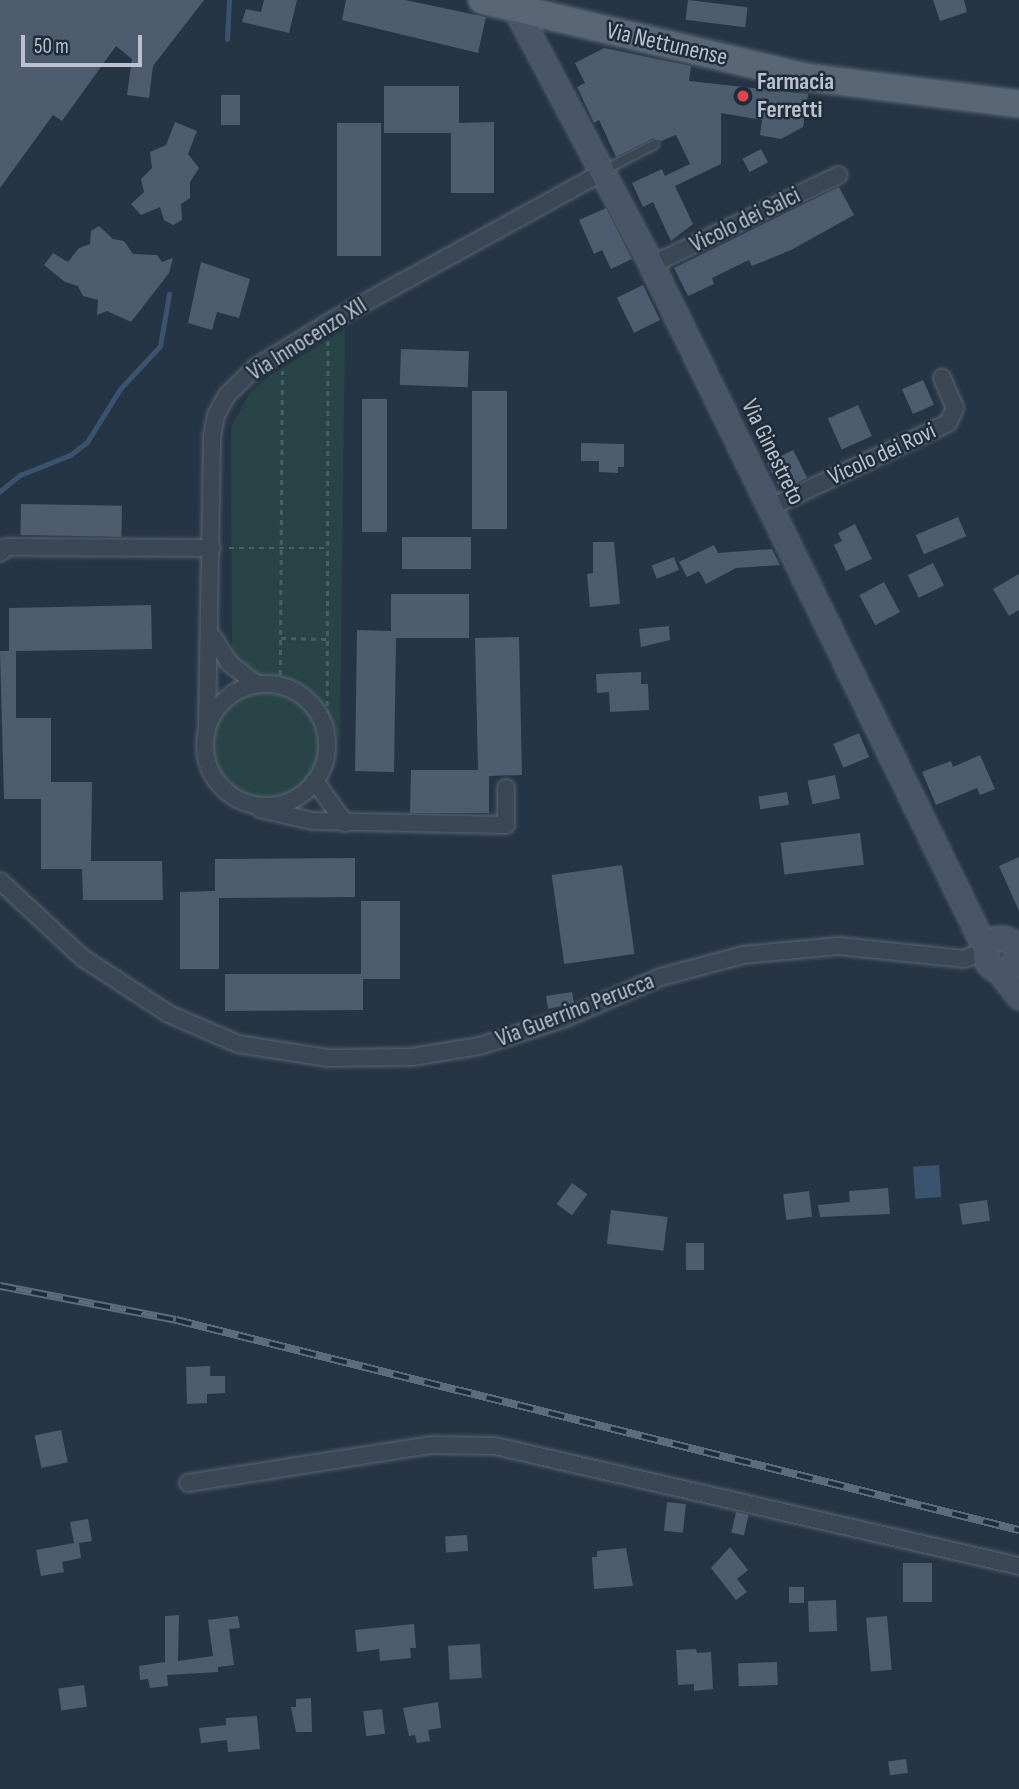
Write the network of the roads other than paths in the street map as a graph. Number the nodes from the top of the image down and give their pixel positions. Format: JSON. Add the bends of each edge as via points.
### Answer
{"nodes":[{"id":1,"x":482,"y":0,"type":"edge"},
{"id":2,"x":515,"y":8,"type":"junction"},
{"id":3,"x":1019,"y":104,"type":"edge"},
{"id":4,"x":655,"y":144,"type":"dead end"},
{"id":5,"x":604,"y":171,"type":"junction"},
{"id":6,"x":839,"y":175,"type":"dead end"},
{"id":7,"x":651,"y":265,"type":"junction"},
{"id":8,"x":942,"y":378,"type":"dead end"},
{"id":9,"x":771,"y":507,"type":"junction"},
{"id":10,"x":212,"y":548,"type":"junction"},
{"id":11,"x":0,"y":553,"type":"edge"},
{"id":12,"x":212,"y":635,"type":"junction"},
{"id":13,"x":257,"y":684,"type":"junction"},
{"id":14,"x":207,"y":727,"type":"junction"},
{"id":15,"x":315,"y":782,"type":"junction"},
{"id":16,"x":506,"y":789,"type":"dead end"},
{"id":17,"x":251,"y":805,"type":"junction"},
{"id":18,"x":345,"y":823,"type":"junction"},
{"id":19,"x":0,"y":881,"type":"edge"},
{"id":20,"x":999,"y":957,"type":"junction"},
{"id":21,"x":1019,"y":988,"type":"edge"},
{"id":22,"x":1019,"y":998,"type":"edge"},
{"id":23,"x":188,"y":1482,"type":"dead end"},
{"id":24,"x":1019,"y":1566,"type":"edge"}],
"edges":[{"from":1,"to":2,"type":"main road","name":"Via Nettunense"},
{"from":2,"to":3,"type":"main road","name":"Via Nettunense","via":[[805,77]]},
{"from":2,"to":5,"type":"street","name":"Via Ginestreto"},
{"from":4,"to":5,"type":"lane"},
{"from":5,"to":7,"type":"street","name":"Via Ginestreto"},
{"from":5,"to":10,"type":"street","name":"Via Innocenzo XII","via":[[256,367],[219,408],[211,457]]},
{"from":6,"to":7,"type":"street","name":"Vicolo dei Salci"},
{"from":7,"to":9,"type":"street","name":"Via Ginestreto"},
{"from":8,"to":9,"type":"street","name":"Vicolo dei Rovi","via":[[955,408],[948,423]]},
{"from":9,"to":20,"type":"street","name":"Via Ginestreto","via":[[976,923]]},
{"from":10,"to":11,"type":"street","via":[[6,547]]},
{"from":10,"to":12,"type":"street","name":"Via Innocenzo XII"},
{"from":12,"to":13,"type":"street","via":[[229,663]]},
{"from":12,"to":14,"type":"street","name":"Via Innocenzo XII"},
{"from":13,"to":14,"type":"street","via":[[225,698]]},
{"from":13,"to":15,"type":"street","via":[[280,685],[310,701],[327,736],[325,760]]},
{"from":14,"to":17,"type":"street","name":"Via Innocenzo XII","via":[[205,750],[216,781]]},
{"from":15,"to":17,"type":"street","via":[[286,803]]},
{"from":15,"to":18,"type":"street"},
{"from":16,"to":18,"type":"street","name":"Via Innocenzo XII","via":[[506,825]]},
{"from":17,"to":18,"type":"street","name":"Via Innocenzo XII","via":[[286,818]]},
{"from":19,"to":20,"type":"street","name":"Via Guerrino Perucca","via":[[83,958],[169,1014],[238,1044],[312,1056],[376,1059],[460,1051],[545,1026],[662,977],[743,955],[839,946],[950,959]]},
{"from":20,"to":21,"type":"street","name":"Via Ginestreto"},
{"from":20,"to":22,"type":"street","name":"Via Ginestreto"},
{"from":23,"to":24,"type":"street","via":[[430,1445],[495,1446]]}]}
